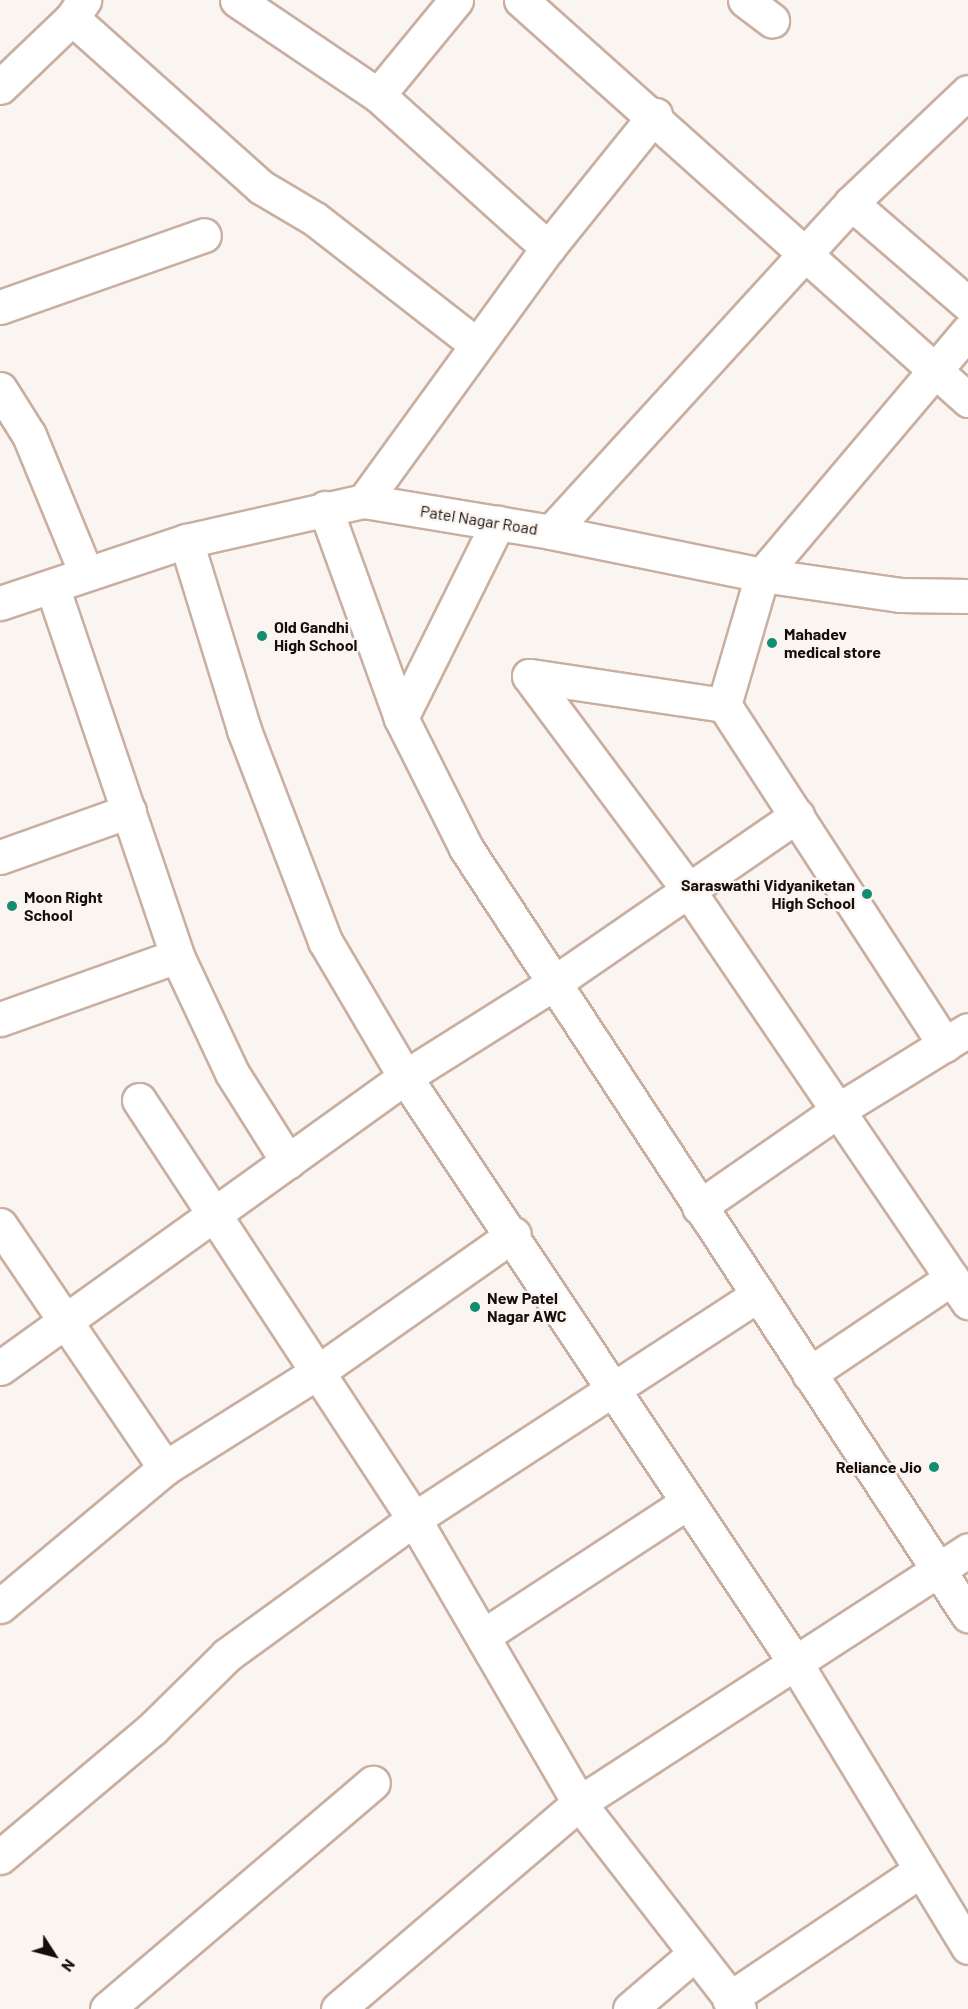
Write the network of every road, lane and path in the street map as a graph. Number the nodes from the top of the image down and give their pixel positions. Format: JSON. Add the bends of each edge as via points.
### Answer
{"nodes":[{"id":1,"x":237,"y":0,"type":"edge"},
{"id":2,"x":456,"y":0,"type":"edge"},
{"id":3,"x":521,"y":0,"type":"edge"},
{"id":4,"x":745,"y":0,"type":"edge"},
{"id":5,"x":78,"y":9,"type":"edge"},
{"id":6,"x":772,"y":20,"type":"dead end"},
{"id":7,"x":1,"y":83,"type":"edge"},
{"id":8,"x":968,"y":92,"type":"edge"},
{"id":9,"x":378,"y":96,"type":"junction"},
{"id":10,"x":655,"y":115,"type":"junction"},
{"id":11,"x":851,"y":203,"type":"junction"},
{"id":12,"x":204,"y":236,"type":"dead end"},
{"id":13,"x":548,"y":248,"type":"junction"},
{"id":14,"x":802,"y":256,"type":"junction"},
{"id":15,"x":968,"y":304,"type":"edge"},
{"id":16,"x":0,"y":307,"type":"edge"},
{"id":17,"x":968,"y":332,"type":"edge"},
{"id":18,"x":474,"y":343,"type":"junction"},
{"id":19,"x":934,"y":371,"type":"junction"},
{"id":20,"x":0,"y":389,"type":"edge"},
{"id":21,"x":968,"y":400,"type":"edge"},
{"id":22,"x":364,"y":501,"type":"junction"},
{"id":23,"x":325,"y":508,"type":"junction"},
{"id":24,"x":498,"y":523,"type":"junction"},
{"id":25,"x":551,"y":532,"type":"junction"},
{"id":26,"x":186,"y":541,"type":"junction"},
{"id":27,"x":85,"y":572,"type":"junction"},
{"id":28,"x":762,"y":575,"type":"junction"},
{"id":29,"x":53,"y":589,"type":"junction"},
{"id":30,"x":968,"y":596,"type":"edge"},
{"id":31,"x":0,"y":603,"type":"edge"},
{"id":32,"x":724,"y":705,"type":"junction"},
{"id":33,"x":401,"y":718,"type":"junction"},
{"id":34,"x":129,"y":811,"type":"junction"},
{"id":35,"x":797,"y":815,"type":"junction"},
{"id":36,"x":0,"y":857,"type":"edge"},
{"id":37,"x":686,"y":887,"type":"junction"},
{"id":38,"x":177,"y":956,"type":"junction"},
{"id":39,"x":551,"y":985,"type":"junction"},
{"id":40,"x":0,"y":1019,"type":"edge"},
{"id":41,"x":957,"y":1037,"type":"edge"},
{"id":42,"x":405,"y":1077,"type":"junction"},
{"id":43,"x":139,"y":1100,"type":"dead end"},
{"id":44,"x":840,"y":1109,"type":"junction"},
{"id":45,"x":288,"y":1162,"type":"junction"},
{"id":46,"x":699,"y":1207,"type":"junction"},
{"id":47,"x":216,"y":1215,"type":"junction"},
{"id":48,"x":0,"y":1226,"type":"edge"},
{"id":49,"x":514,"y":1234,"type":"junction"},
{"id":50,"x":960,"y":1290,"type":"edge"},
{"id":51,"x":758,"y":1295,"type":"junction"},
{"id":52,"x":61,"y":1320,"type":"junction"},
{"id":53,"x":0,"y":1368,"type":"edge"},
{"id":54,"x":319,"y":1371,"type":"junction"},
{"id":55,"x":809,"y":1374,"type":"junction"},
{"id":56,"x":613,"y":1392,"type":"junction"},
{"id":57,"x":165,"y":1468,"type":"junction"},
{"id":58,"x":686,"y":1503,"type":"junction"},
{"id":59,"x":414,"y":1519,"type":"junction"},
{"id":60,"x":968,"y":1550,"type":"edge"},
{"id":61,"x":938,"y":1568,"type":"junction"},
{"id":62,"x":0,"y":1606,"type":"edge"},
{"id":63,"x":968,"y":1615,"type":"edge"},
{"id":64,"x":483,"y":1636,"type":"junction"},
{"id":65,"x":796,"y":1664,"type":"junction"},
{"id":66,"x":373,"y":1783,"type":"dead end"},
{"id":67,"x":579,"y":1803,"type":"junction"},
{"id":68,"x":0,"y":1857,"type":"edge"},
{"id":69,"x":921,"y":1870,"type":"junction"},
{"id":70,"x":968,"y":1947,"type":"edge"},
{"id":71,"x":693,"y":1955,"type":"junction"},
{"id":72,"x":734,"y":2004,"type":"edge"},
{"id":73,"x":107,"y":2009,"type":"edge"},
{"id":74,"x":338,"y":2009,"type":"edge"},
{"id":75,"x":630,"y":2009,"type":"edge"}],
"edges":[{"from":1,"to":9,"type":"street"},
{"from":2,"to":9,"type":"street"},
{"from":3,"to":10,"type":"street"},
{"from":4,"to":6,"type":"street"},
{"from":5,"to":7,"type":"street"},
{"from":5,"to":18,"type":"street","via":[[261,187],[315,219]]},
{"from":8,"to":11,"type":"street"},
{"from":9,"to":13,"type":"street"},
{"from":10,"to":13,"type":"street"},
{"from":10,"to":14,"type":"street"},
{"from":11,"to":14,"type":"street"},
{"from":11,"to":15,"type":"street"},
{"from":12,"to":16,"type":"street"},
{"from":13,"to":18,"type":"street"},
{"from":14,"to":19,"type":"street"},
{"from":14,"to":25,"type":"street"},
{"from":17,"to":19,"type":"street"},
{"from":18,"to":22,"type":"street"},
{"from":19,"to":21,"type":"street"},
{"from":19,"to":28,"type":"street"},
{"from":20,"to":27,"type":"street","via":[[29,435]]},
{"from":22,"to":23,"type":"street","name":"Patel Nagar Road"},
{"from":22,"to":24,"type":"street","name":"Patel Nagar Road"},
{"from":23,"to":26,"type":"street","name":"Patel Nagar Road"},
{"from":23,"to":33,"type":"street"},
{"from":24,"to":25,"type":"street","name":"Patel Nagar Road"},
{"from":24,"to":33,"type":"street"},
{"from":25,"to":28,"type":"street","name":"Patel Nagar Road"},
{"from":26,"to":27,"type":"street","name":"Patel Nagar Road"},
{"from":26,"to":42,"type":"street","via":[[244,730],[325,941]]},
{"from":27,"to":29,"type":"street","name":"Patel Nagar Road"},
{"from":28,"to":30,"type":"street","name":"Patel Nagar Road","via":[[900,595]]},
{"from":28,"to":32,"type":"street"},
{"from":29,"to":31,"type":"street","name":"Patel Nagar Road"},
{"from":29,"to":34,"type":"street"},
{"from":32,"to":35,"type":"street"},
{"from":32,"to":37,"type":"street","via":[[529,676]]},
{"from":33,"to":39,"type":"street","via":[[466,848]]},
{"from":34,"to":36,"type":"street"},
{"from":34,"to":38,"type":"street"},
{"from":35,"to":37,"type":"street"},
{"from":35,"to":41,"type":"street"},
{"from":37,"to":39,"type":"street"},
{"from":37,"to":44,"type":"street"},
{"from":38,"to":40,"type":"street"},
{"from":38,"to":45,"type":"street","via":[[232,1073]]},
{"from":39,"to":42,"type":"street"},
{"from":39,"to":46,"type":"street"},
{"from":41,"to":44,"type":"street"},
{"from":42,"to":45,"type":"street"},
{"from":42,"to":49,"type":"street"},
{"from":43,"to":47,"type":"street"},
{"from":44,"to":46,"type":"street"},
{"from":44,"to":50,"type":"street"},
{"from":45,"to":47,"type":"street"},
{"from":46,"to":51,"type":"street"},
{"from":47,"to":52,"type":"street"},
{"from":47,"to":54,"type":"street"},
{"from":48,"to":52,"type":"street"},
{"from":49,"to":54,"type":"street"},
{"from":49,"to":56,"type":"street"},
{"from":50,"to":55,"type":"street"},
{"from":51,"to":55,"type":"street"},
{"from":51,"to":56,"type":"street"},
{"from":52,"to":53,"type":"street"},
{"from":52,"to":57,"type":"street"},
{"from":54,"to":57,"type":"street"},
{"from":54,"to":59,"type":"street"},
{"from":55,"to":61,"type":"street"},
{"from":56,"to":58,"type":"street"},
{"from":56,"to":59,"type":"street"},
{"from":57,"to":62,"type":"street"},
{"from":58,"to":64,"type":"street"},
{"from":58,"to":65,"type":"street"},
{"from":59,"to":64,"type":"street"},
{"from":59,"to":68,"type":"street","via":[[227,1654],[152,1729]]},
{"from":60,"to":61,"type":"street"},
{"from":61,"to":63,"type":"street"},
{"from":61,"to":65,"type":"street"},
{"from":64,"to":67,"type":"street"},
{"from":65,"to":67,"type":"street"},
{"from":65,"to":69,"type":"street"},
{"from":66,"to":73,"type":"street"},
{"from":67,"to":71,"type":"street"},
{"from":67,"to":74,"type":"street"},
{"from":69,"to":70,"type":"street"},
{"from":69,"to":72,"type":"street"},
{"from":71,"to":72,"type":"street"},
{"from":71,"to":75,"type":"street"}]}
